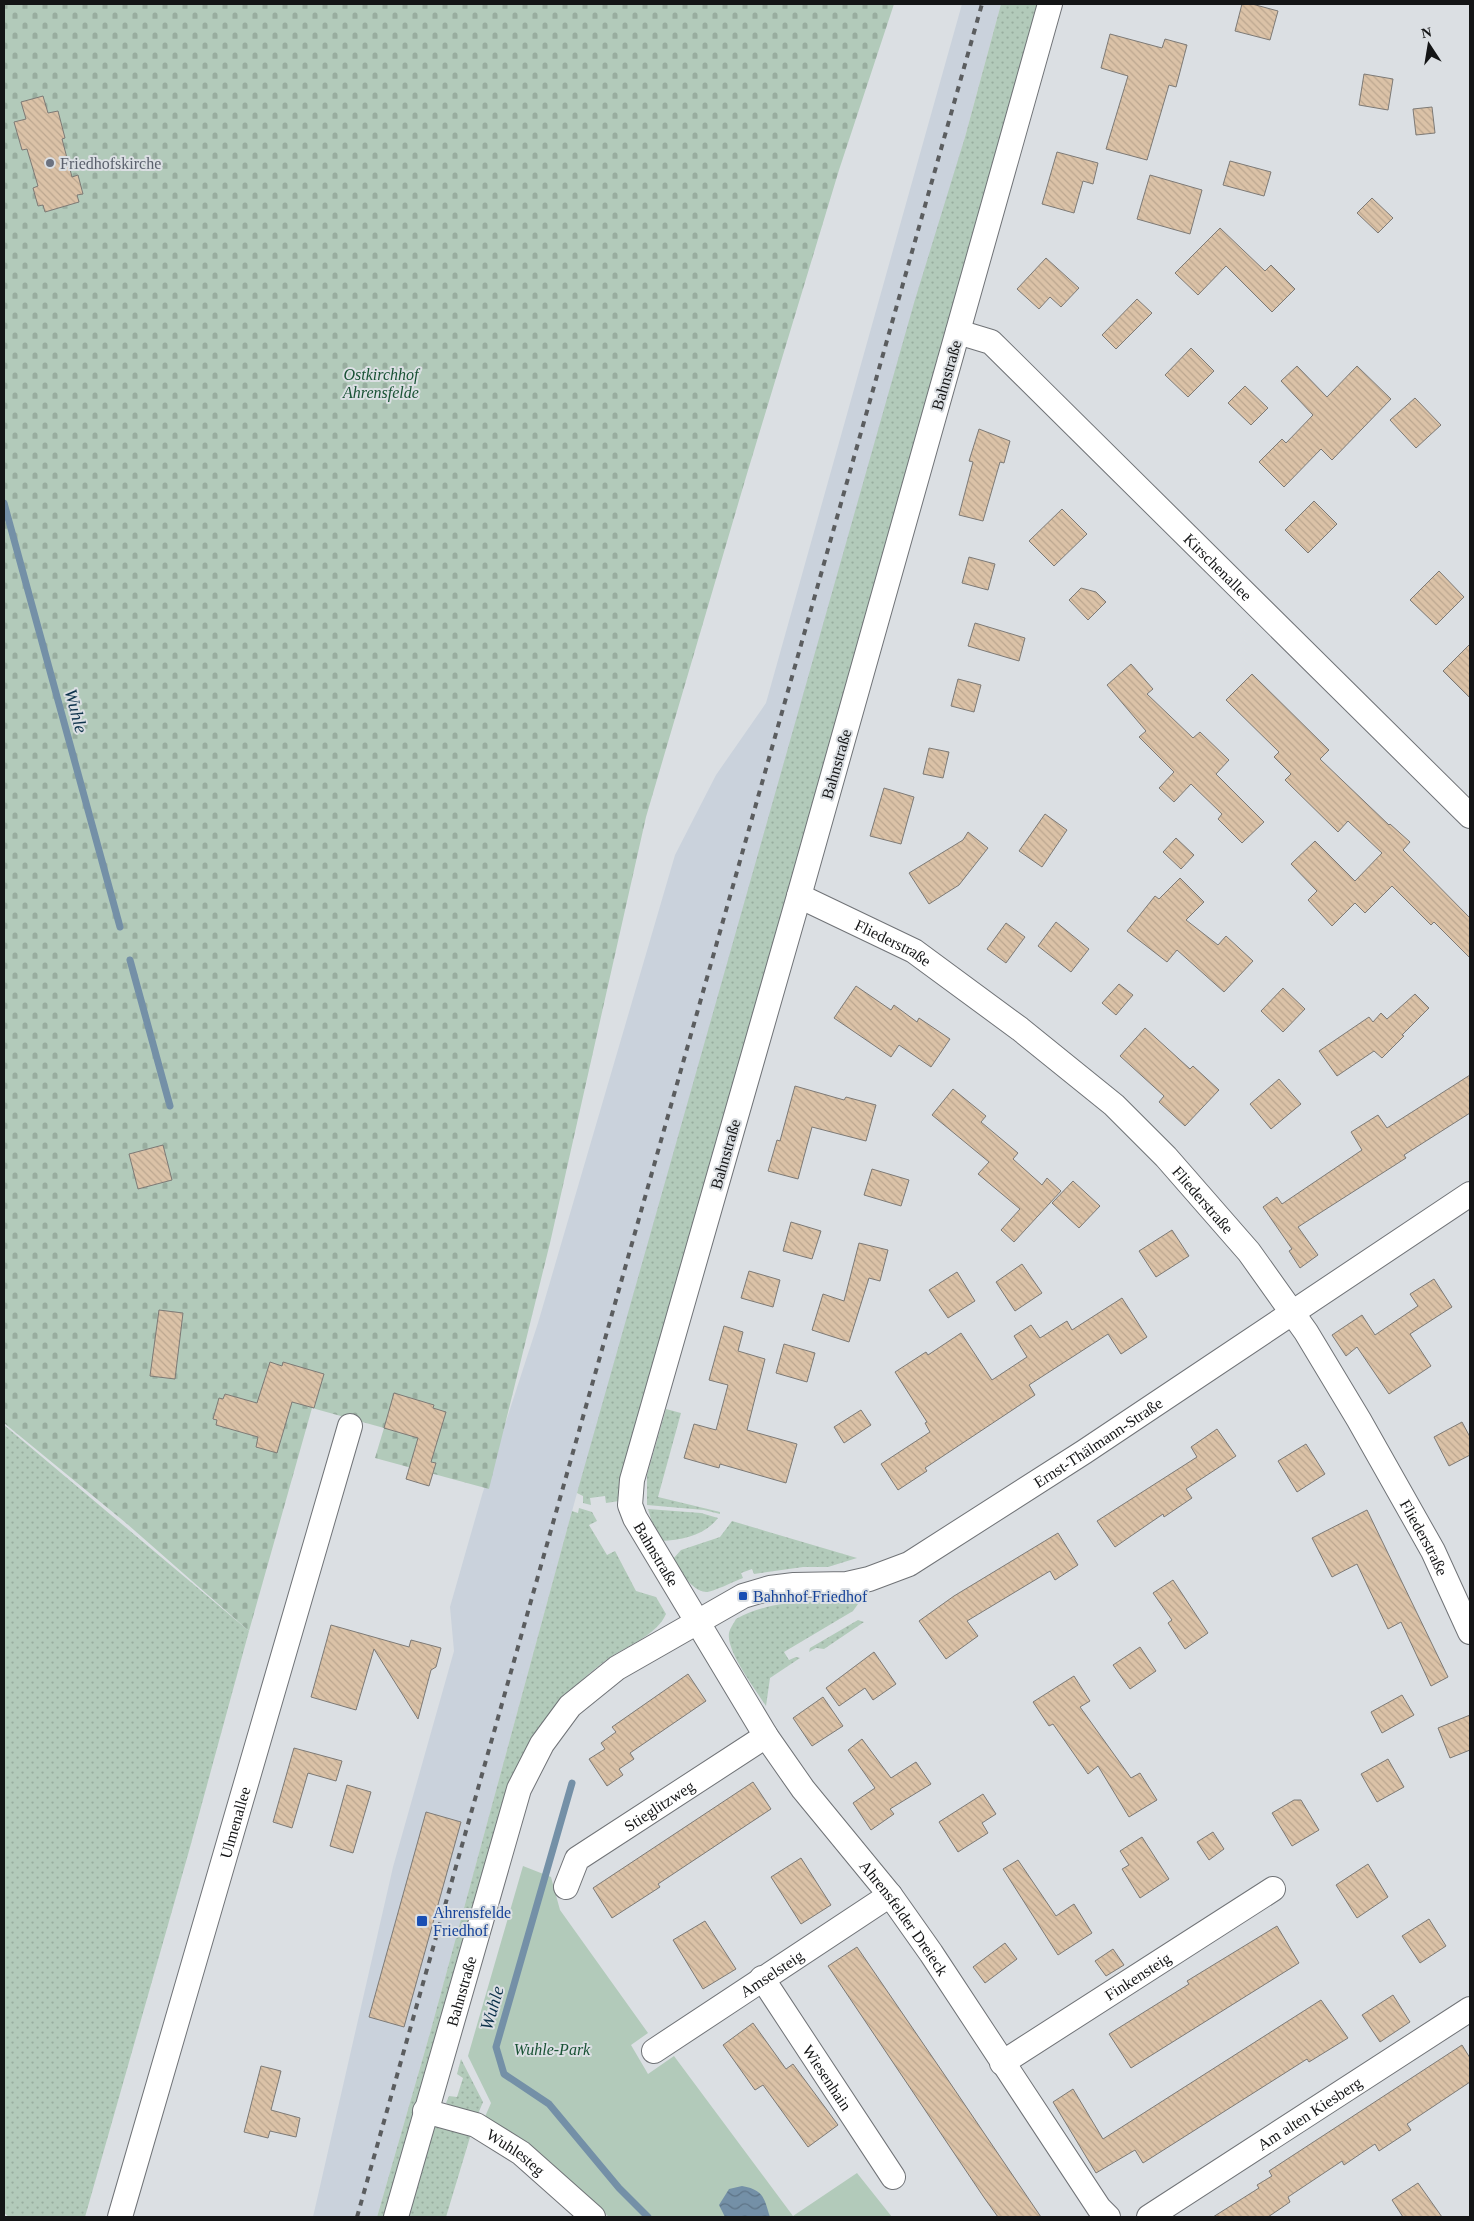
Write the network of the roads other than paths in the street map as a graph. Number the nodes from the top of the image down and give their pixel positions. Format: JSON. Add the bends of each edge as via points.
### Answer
{"nodes":[{"id":1,"x":1050,"y":4,"type":"edge"},
{"id":2,"x":958,"y":332,"type":"junction"},
{"id":3,"x":1470,"y":816,"type":"edge"},
{"id":4,"x":799,"y":896,"type":"junction"},
{"id":5,"x":1470,"y":1194,"type":"edge"},
{"id":6,"x":1292,"y":1312,"type":"junction"},
{"id":7,"x":350,"y":1426,"type":"dead end"},
{"id":8,"x":697,"y":1622,"type":"junction"},
{"id":9,"x":1470,"y":1632,"type":"edge"},
{"id":10,"x":766,"y":1736,"type":"junction"},
{"id":11,"x":566,"y":1887,"type":"dead end"},
{"id":12,"x":1273,"y":1890,"type":"dead end"},
{"id":13,"x":890,"y":1895,"type":"junction"},
{"id":14,"x":762,"y":1978,"type":"junction"},
{"id":15,"x":1470,"y":2009,"type":"edge"},
{"id":16,"x":654,"y":2051,"type":"dead end"},
{"id":17,"x":1002,"y":2063,"type":"junction"},
{"id":18,"x":425,"y":2111,"type":"junction"},
{"id":19,"x":893,"y":2177,"type":"dead end"},
{"id":20,"x":120,"y":2217,"type":"edge"},
{"id":21,"x":396,"y":2217,"type":"edge"},
{"id":22,"x":593,"y":2217,"type":"edge"},
{"id":23,"x":1108,"y":2217,"type":"edge"},
{"id":24,"x":1150,"y":2217,"type":"edge"}],
"edges":[{"from":1,"to":2,"type":"street","name":"Bahnstraße"},
{"from":2,"to":3,"type":"street","name":"Kirschenallee","via":[[991,342]]},
{"from":2,"to":4,"type":"street","name":"Bahnstraße"},
{"from":4,"to":6,"type":"street","name":"Fliederstraße","via":[[914,951],[1020,1029],[1114,1105],[1226,1224]]},
{"from":4,"to":8,"type":"street","name":"Bahnstraße","via":[[632,1480],[630,1505],[635,1518]]},
{"from":5,"to":6,"type":"street","name":"Ernst-Thälmann-Straße"},
{"from":6,"to":8,"type":"street","name":"Ernst-Thälmann-Straße","via":[[1084,1452],[899,1569],[847,1584],[770,1588],[742,1596]]},
{"from":6,"to":9,"type":"street","name":"Fliederstraße","via":[[1330,1370],[1428,1543]]},
{"from":7,"to":20,"type":"street","name":"Ulmenallee"},
{"from":8,"to":10,"type":"street","name":"Ahrensfelder Dreieck"},
{"from":8,"to":18,"type":"street","name":"Bahnstraße","via":[[617,1668],[570,1706],[542,1744],[519,1789]]},
{"from":10,"to":11,"type":"street","name":"Stieglitzweg","via":[[577,1859]]},
{"from":10,"to":13,"type":"street","name":"Ahrensfelder Dreieck","via":[[803,1789]]},
{"from":12,"to":17,"type":"street","name":"Finkensteig"},
{"from":13,"to":14,"type":"street","name":"Amselsteig"},
{"from":13,"to":17,"type":"street","name":"Ahrensfelder Dreieck"},
{"from":14,"to":16,"type":"street","name":"Amselsteig"},
{"from":14,"to":19,"type":"street","name":"Wiesenhain"},
{"from":15,"to":24,"type":"street","name":"Am alten Kiesberg"},
{"from":17,"to":23,"type":"street","name":"Ahrensfelder Dreieck"},
{"from":18,"to":21,"type":"street","name":"Bahnstraße"},
{"from":18,"to":22,"type":"street","name":"Wuhlesteg","via":[[476,2124],[521,2153]]}]}
